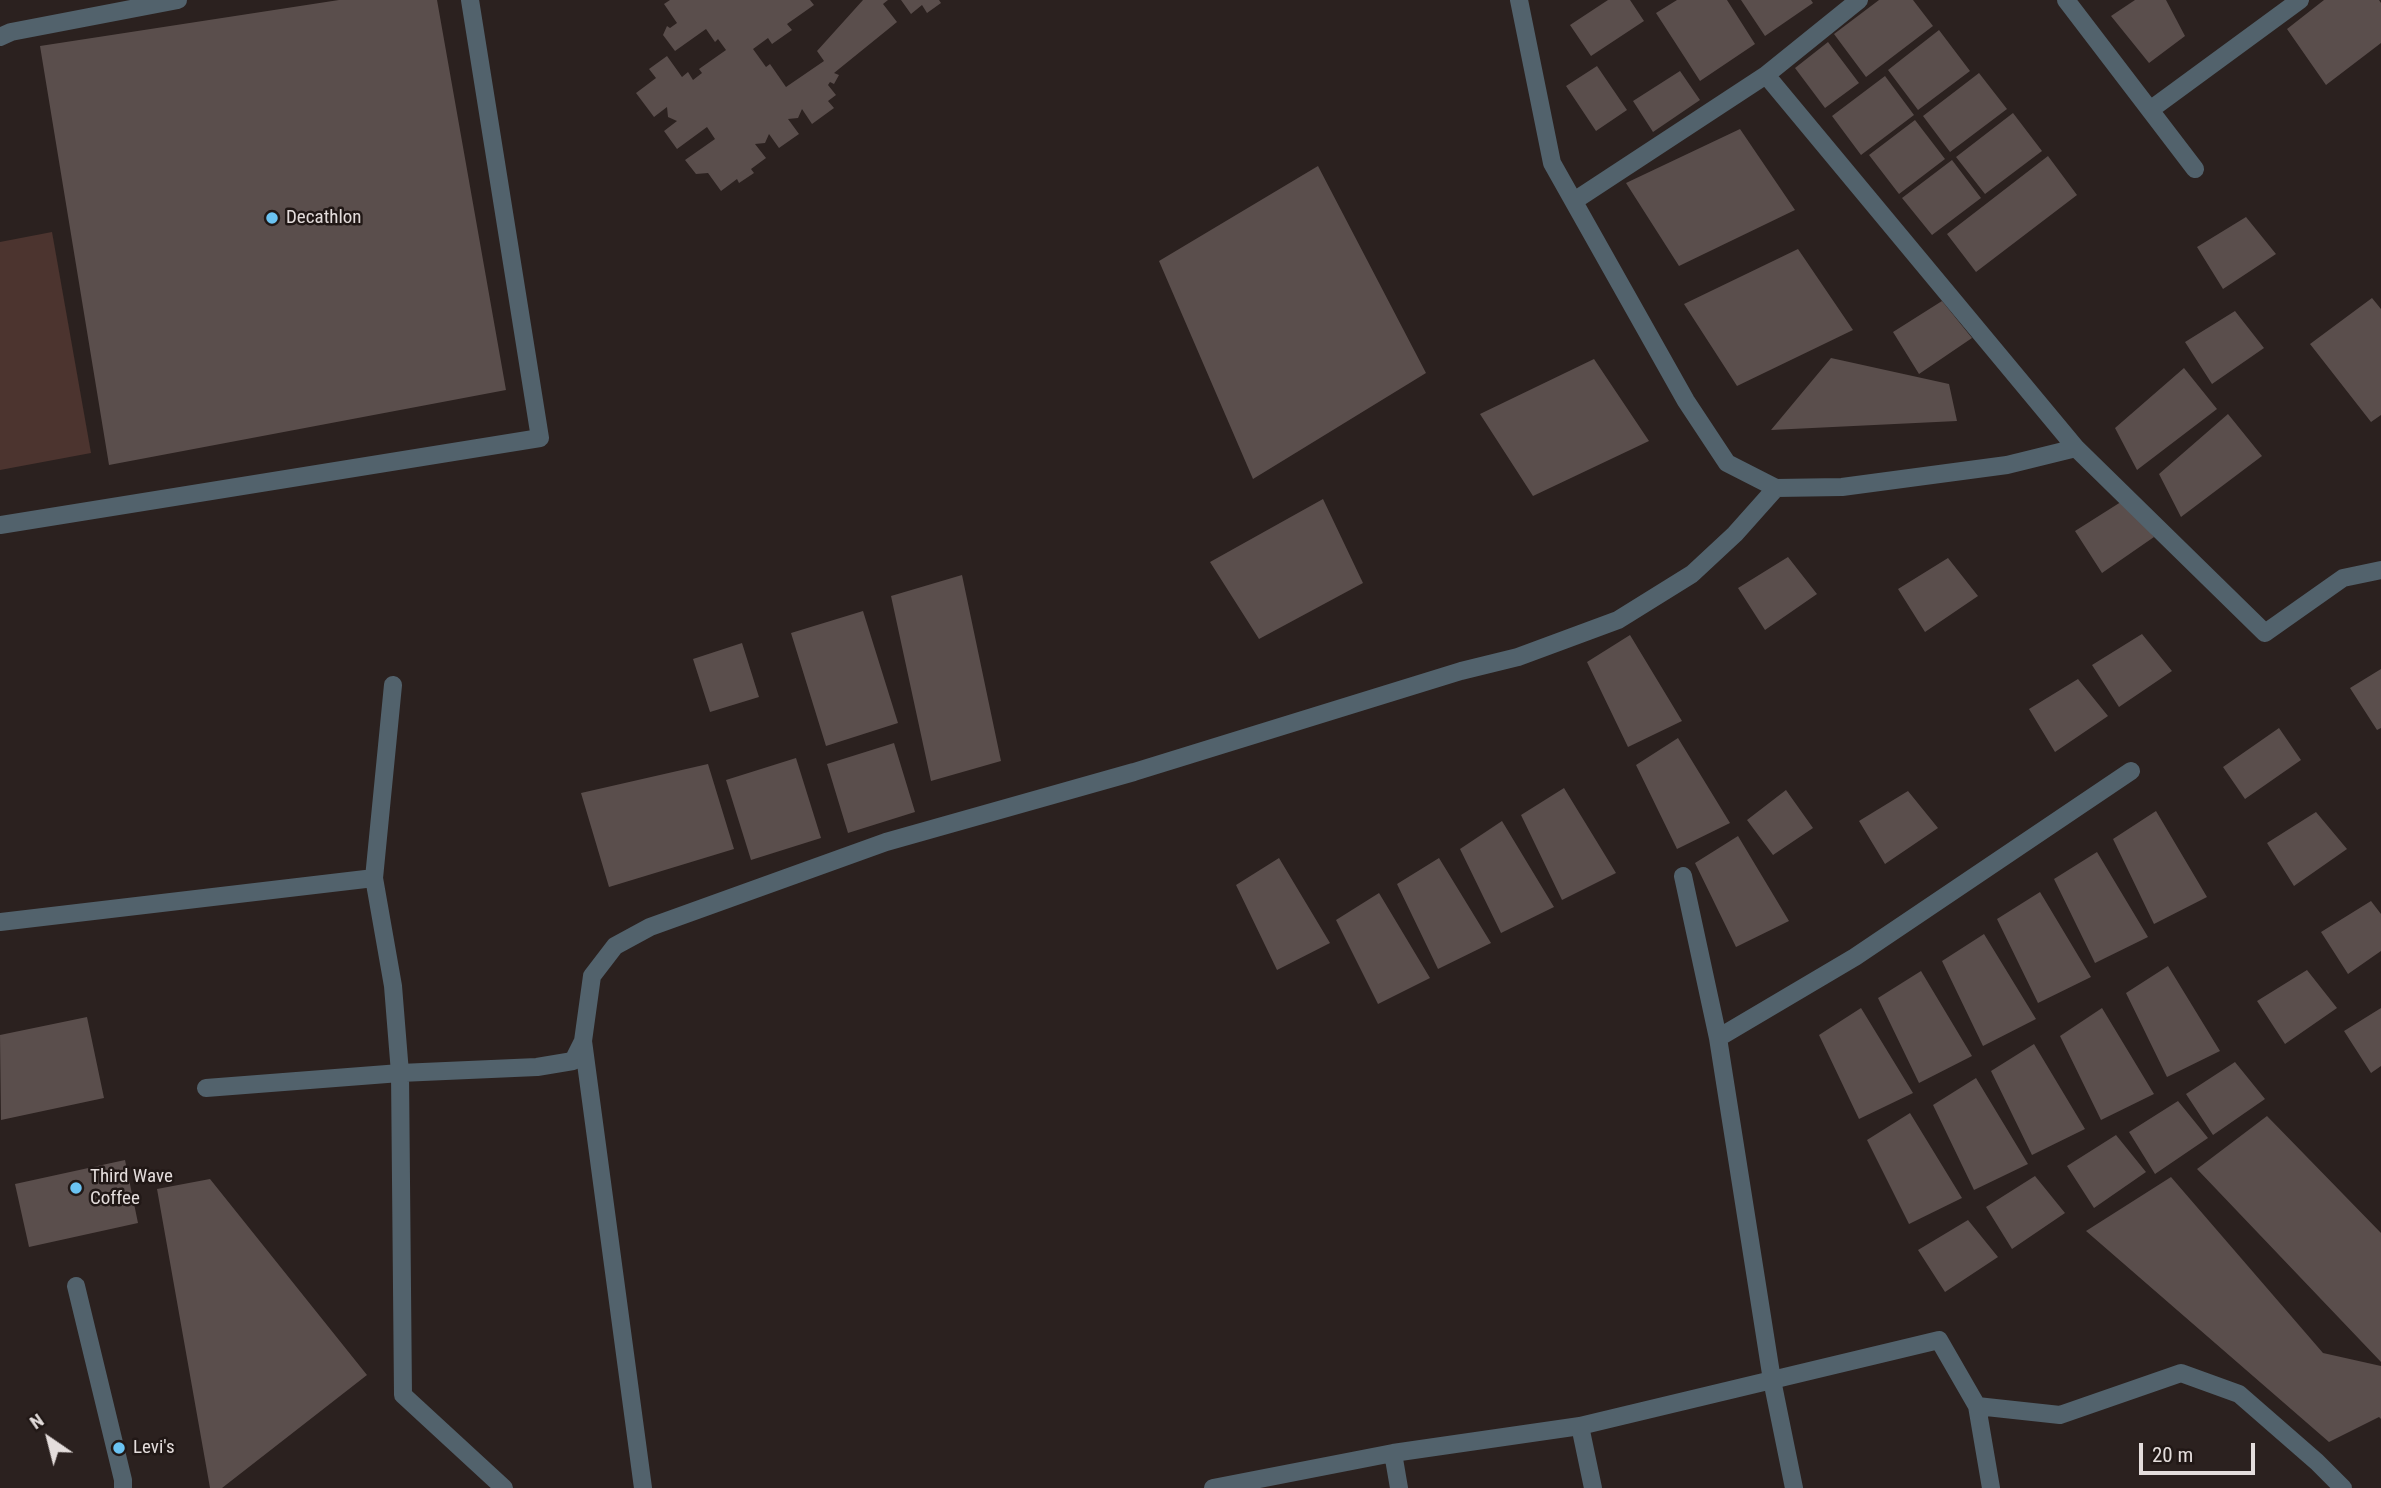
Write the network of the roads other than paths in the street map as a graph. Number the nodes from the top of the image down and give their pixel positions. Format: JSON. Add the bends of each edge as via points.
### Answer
{"nodes":[{"id":1,"x":178,"y":0,"type":"edge"},
{"id":2,"x":470,"y":0,"type":"edge"},
{"id":3,"x":1519,"y":0,"type":"edge"},
{"id":4,"x":1859,"y":0,"type":"edge"},
{"id":5,"x":2066,"y":0,"type":"edge"},
{"id":6,"x":2300,"y":0,"type":"edge"},
{"id":7,"x":0,"y":37,"type":"edge"},
{"id":8,"x":1766,"y":75,"type":"junction"},
{"id":9,"x":2150,"y":110,"type":"junction"},
{"id":10,"x":2195,"y":169,"type":"dead end"},
{"id":11,"x":1574,"y":201,"type":"junction"},
{"id":12,"x":2076,"y":449,"type":"junction"},
{"id":13,"x":1776,"y":488,"type":"junction"},
{"id":14,"x":0,"y":525,"type":"edge"},
{"id":15,"x":2381,"y":570,"type":"edge"},
{"id":16,"x":393,"y":685,"type":"dead end"},
{"id":17,"x":2131,"y":771,"type":"dead end"},
{"id":18,"x":1683,"y":876,"type":"dead end"},
{"id":19,"x":374,"y":878,"type":"junction"},
{"id":20,"x":0,"y":922,"type":"edge"},
{"id":21,"x":1718,"y":1038,"type":"junction"},
{"id":22,"x":583,"y":1041,"type":"junction"},
{"id":23,"x":400,"y":1073,"type":"junction"},
{"id":24,"x":206,"y":1088,"type":"dead end"},
{"id":25,"x":76,"y":1286,"type":"dead end"},
{"id":26,"x":1772,"y":1380,"type":"junction"},
{"id":27,"x":1977,"y":1406,"type":"junction"},
{"id":28,"x":1580,"y":1426,"type":"junction"},
{"id":29,"x":1393,"y":1454,"type":"junction"},
{"id":30,"x":123,"y":1488,"type":"edge"},
{"id":31,"x":504,"y":1488,"type":"edge"},
{"id":32,"x":643,"y":1488,"type":"edge"},
{"id":33,"x":1213,"y":1488,"type":"edge"},
{"id":34,"x":1399,"y":1488,"type":"edge"},
{"id":35,"x":1593,"y":1488,"type":"edge"},
{"id":36,"x":1794,"y":1488,"type":"edge"},
{"id":37,"x":1991,"y":1488,"type":"edge"},
{"id":38,"x":2343,"y":1488,"type":"edge"}],
"edges":[{"from":1,"to":7,"type":"street"},
{"from":2,"to":14,"type":"street","via":[[540,439]]},
{"from":3,"to":11,"type":"street","via":[[1552,163]]},
{"from":4,"to":8,"type":"street"},
{"from":5,"to":9,"type":"street"},
{"from":6,"to":9,"type":"street"},
{"from":8,"to":11,"type":"street"},
{"from":8,"to":12,"type":"street"},
{"from":9,"to":10,"type":"street"},
{"from":11,"to":13,"type":"street","via":[[1686,401],[1727,463]]},
{"from":12,"to":13,"type":"street","via":[[2007,465],[1897,480]]},
{"from":12,"to":15,"type":"street","via":[[2265,633],[2343,578]]},
{"from":13,"to":22,"type":"street","via":[[1692,574],[1618,620],[1518,657],[886,842],[650,927],[614,946],[592,976]]},
{"from":16,"to":19,"type":"street"},
{"from":17,"to":21,"type":"street","via":[[1855,957]]},
{"from":18,"to":21,"type":"street"},
{"from":19,"to":20,"type":"street"},
{"from":19,"to":23,"type":"street","via":[[393,986]]},
{"from":21,"to":26,"type":"street"},
{"from":22,"to":23,"type":"street","via":[[573,1061]]},
{"from":22,"to":32,"type":"street"},
{"from":23,"to":24,"type":"street"},
{"from":23,"to":31,"type":"street","via":[[403,1395]]},
{"from":25,"to":30,"type":"street"},
{"from":26,"to":27,"type":"street","via":[[1939,1340]]},
{"from":26,"to":28,"type":"street"},
{"from":26,"to":36,"type":"street"},
{"from":27,"to":37,"type":"street"},
{"from":27,"to":38,"type":"street","via":[[2060,1415],[2181,1373],[2239,1394]]},
{"from":28,"to":29,"type":"street"},
{"from":28,"to":35,"type":"street"},
{"from":29,"to":33,"type":"street"},
{"from":29,"to":34,"type":"street"}]}
